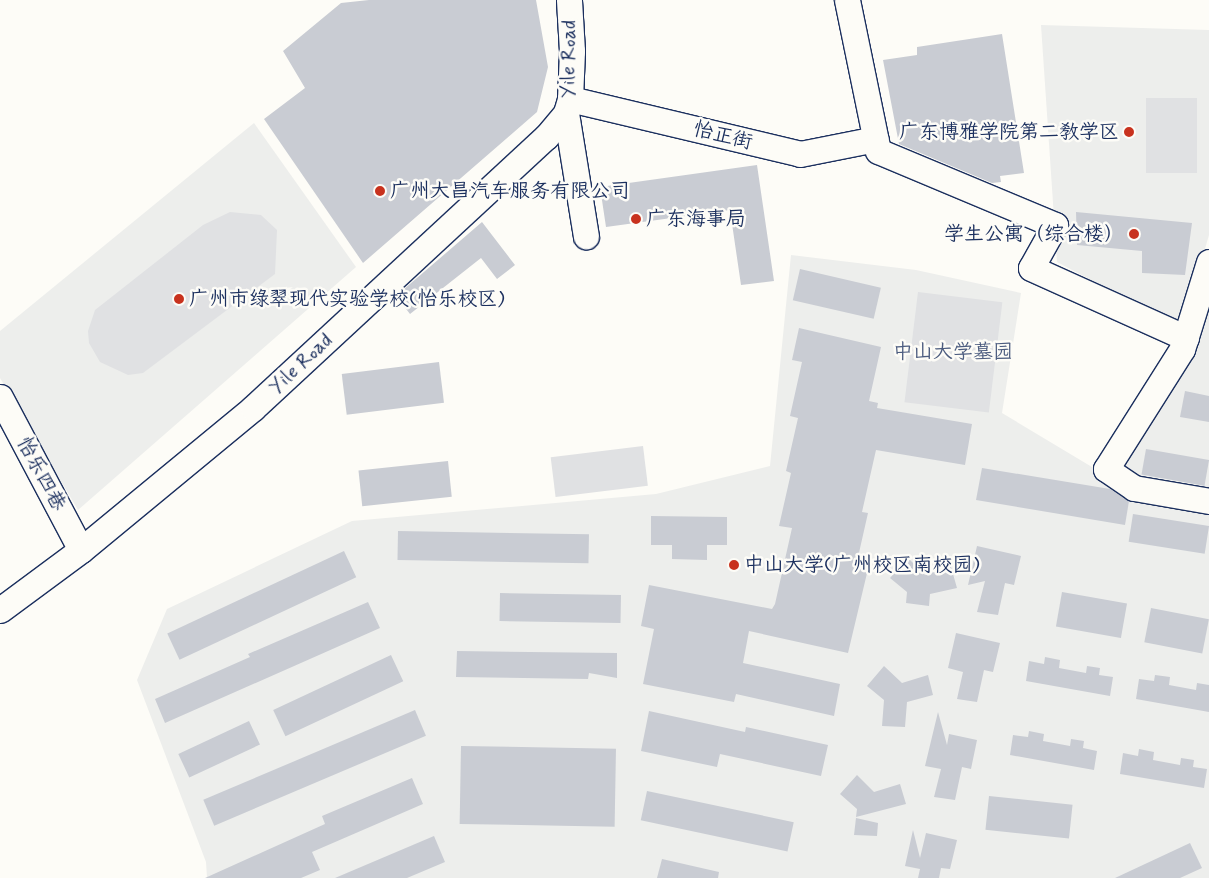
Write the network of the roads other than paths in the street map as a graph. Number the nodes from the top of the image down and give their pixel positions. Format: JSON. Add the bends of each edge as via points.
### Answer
{"nodes":[{"id":1,"x":568,"y":0,"type":"edge"},
{"id":2,"x":847,"y":0,"type":"edge"},
{"id":3,"x":568,"y":106,"type":"junction"},
{"id":4,"x":876,"y":139,"type":"junction"},
{"id":5,"x":586,"y":236,"type":"dead end"},
{"id":6,"x":1209,"y":262,"type":"edge"},
{"id":7,"x":1186,"y":338,"type":"junction"},
{"id":8,"x":0,"y":397,"type":"edge"},
{"id":9,"x":1209,"y":502,"type":"edge"},
{"id":10,"x":81,"y":550,"type":"junction"},
{"id":11,"x":0,"y":610,"type":"edge"}],
"edges":[{"from":1,"to":3,"type":"street","name":"Yile Road","via":[[572,51]]},
{"from":2,"to":4,"type":"street"},
{"from":3,"to":4,"type":"street","name":"怡正街","via":[[800,154]]},
{"from":3,"to":5,"type":"street"},
{"from":3,"to":10,"type":"street","name":"Yile Road","via":[[546,136],[253,408]]},
{"from":4,"to":7,"type":"street","via":[[878,151],[1055,225],[1031,268]]},
{"from":6,"to":7,"type":"street"},
{"from":7,"to":9,"type":"street","via":[[1106,469],[1134,488]]},
{"from":8,"to":10,"type":"street","name":"怡乐四巷"},
{"from":10,"to":11,"type":"street","name":"Yile Road"}]}
